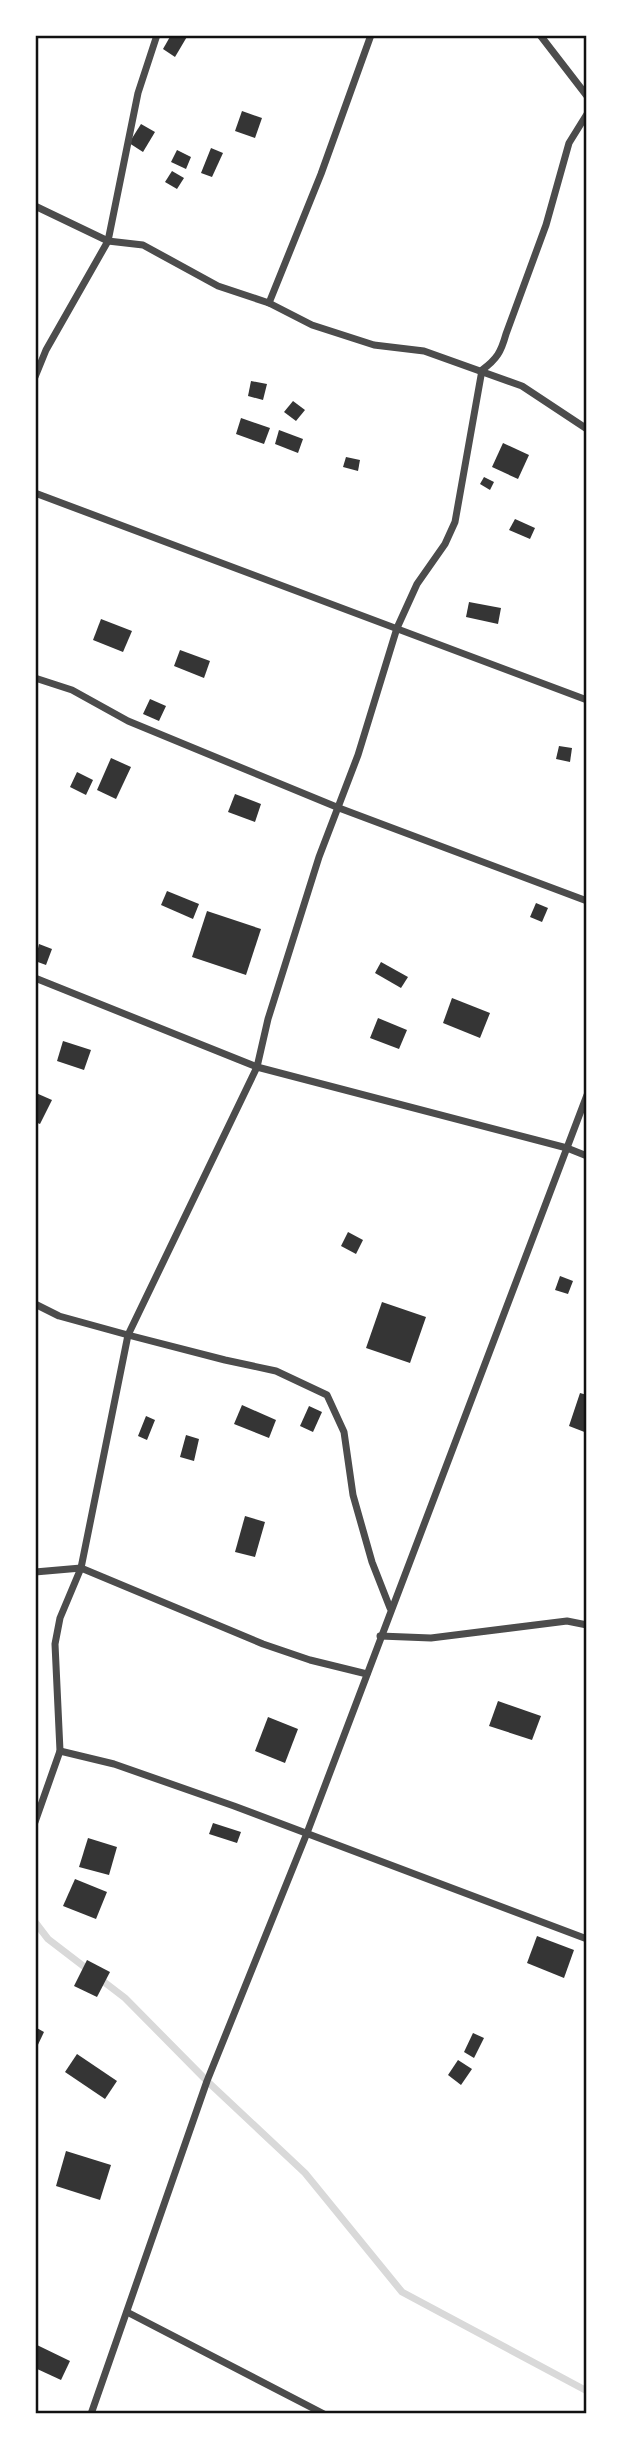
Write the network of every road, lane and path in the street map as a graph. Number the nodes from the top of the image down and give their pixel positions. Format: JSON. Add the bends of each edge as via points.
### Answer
{"nodes":[{"id":1,"x":157,"y":35,"type":"edge"},
{"id":2,"x":371,"y":35,"type":"edge"},
{"id":3,"x":540,"y":35,"type":"edge"},
{"id":4,"x":587,"y":96,"type":"edge"},
{"id":5,"x":587,"y":114,"type":"edge"},
{"id":6,"x":35,"y":206,"type":"edge"},
{"id":7,"x":108,"y":241,"type":"junction"},
{"id":8,"x":269,"y":303,"type":"junction"},
{"id":9,"x":482,"y":370,"type":"junction"},
{"id":10,"x":35,"y":377,"type":"edge"},
{"id":11,"x":587,"y":429,"type":"edge"},
{"id":12,"x":35,"y":493,"type":"edge"},
{"id":13,"x":397,"y":628,"type":"junction"},
{"id":14,"x":35,"y":678,"type":"edge"},
{"id":15,"x":587,"y":700,"type":"edge"},
{"id":16,"x":339,"y":808,"type":"junction"},
{"id":17,"x":587,"y":901,"type":"edge"},
{"id":18,"x":35,"y":978,"type":"edge"},
{"id":19,"x":257,"y":1067,"type":"junction"},
{"id":20,"x":587,"y":1095,"type":"edge"},
{"id":21,"x":567,"y":1148,"type":"junction"},
{"id":22,"x":587,"y":1156,"type":"edge"},
{"id":23,"x":35,"y":1304,"type":"edge"},
{"id":24,"x":128,"y":1335,"type":"junction"},
{"id":25,"x":81,"y":1568,"type":"junction"},
{"id":26,"x":35,"y":1572,"type":"edge"},
{"id":27,"x":391,"y":1609,"type":"junction"},
{"id":28,"x":587,"y":1625,"type":"edge"},
{"id":29,"x":380,"y":1636,"type":"junction"},
{"id":30,"x":367,"y":1674,"type":"junction"},
{"id":31,"x":60,"y":1751,"type":"junction"},
{"id":32,"x":35,"y":1822,"type":"edge"},
{"id":33,"x":307,"y":1833,"type":"junction"},
{"id":34,"x":587,"y":1939,"type":"edge"},
{"id":35,"x":127,"y":2312,"type":"junction"},
{"id":36,"x":91,"y":2414,"type":"edge"},
{"id":37,"x":324,"y":2414,"type":"edge"}],
"edges":[{"from":1,"to":7,"type":"street","via":[[138,93]]},
{"from":2,"to":8,"type":"street"},
{"from":3,"to":4,"type":"street"},
{"from":5,"to":9,"type":"street","via":[[569,143],[501,352]]},
{"from":6,"to":7,"type":"street"},
{"from":7,"to":8,"type":"street","via":[[143,245],[218,286]]},
{"from":7,"to":10,"type":"street"},
{"from":8,"to":9,"type":"street","via":[[351,338],[424,351]]},
{"from":9,"to":11,"type":"street","via":[[522,386]]},
{"from":9,"to":13,"type":"street","via":[[455,522],[417,584]]},
{"from":12,"to":13,"type":"street"},
{"from":13,"to":15,"type":"street"},
{"from":13,"to":16,"type":"street"},
{"from":14,"to":16,"type":"street","via":[[72,690],[128,721]]},
{"from":16,"to":17,"type":"street"},
{"from":16,"to":19,"type":"street","via":[[319,857]]},
{"from":18,"to":19,"type":"street"},
{"from":19,"to":21,"type":"street"},
{"from":19,"to":24,"type":"street"},
{"from":20,"to":21,"type":"street"},
{"from":21,"to":22,"type":"street"},
{"from":21,"to":27,"type":"street"},
{"from":23,"to":24,"type":"street","via":[[59,1316]]},
{"from":24,"to":25,"type":"street"},
{"from":24,"to":27,"type":"street","via":[[276,1371],[327,1395],[344,1432],[353,1495]]},
{"from":25,"to":26,"type":"street"},
{"from":25,"to":30,"type":"street","via":[[263,1644]]},
{"from":25,"to":31,"type":"street","via":[[60,1618],[55,1644]]},
{"from":27,"to":29,"type":"street"},
{"from":28,"to":29,"type":"street","via":[[568,1622],[431,1638]]},
{"from":29,"to":30,"type":"street"},
{"from":30,"to":33,"type":"street"},
{"from":31,"to":32,"type":"street"},
{"from":31,"to":33,"type":"street","via":[[114,1764]]},
{"from":33,"to":34,"type":"street"},
{"from":33,"to":35,"type":"street","via":[[207,2081]]},
{"from":35,"to":36,"type":"street"},
{"from":35,"to":37,"type":"street"}]}
